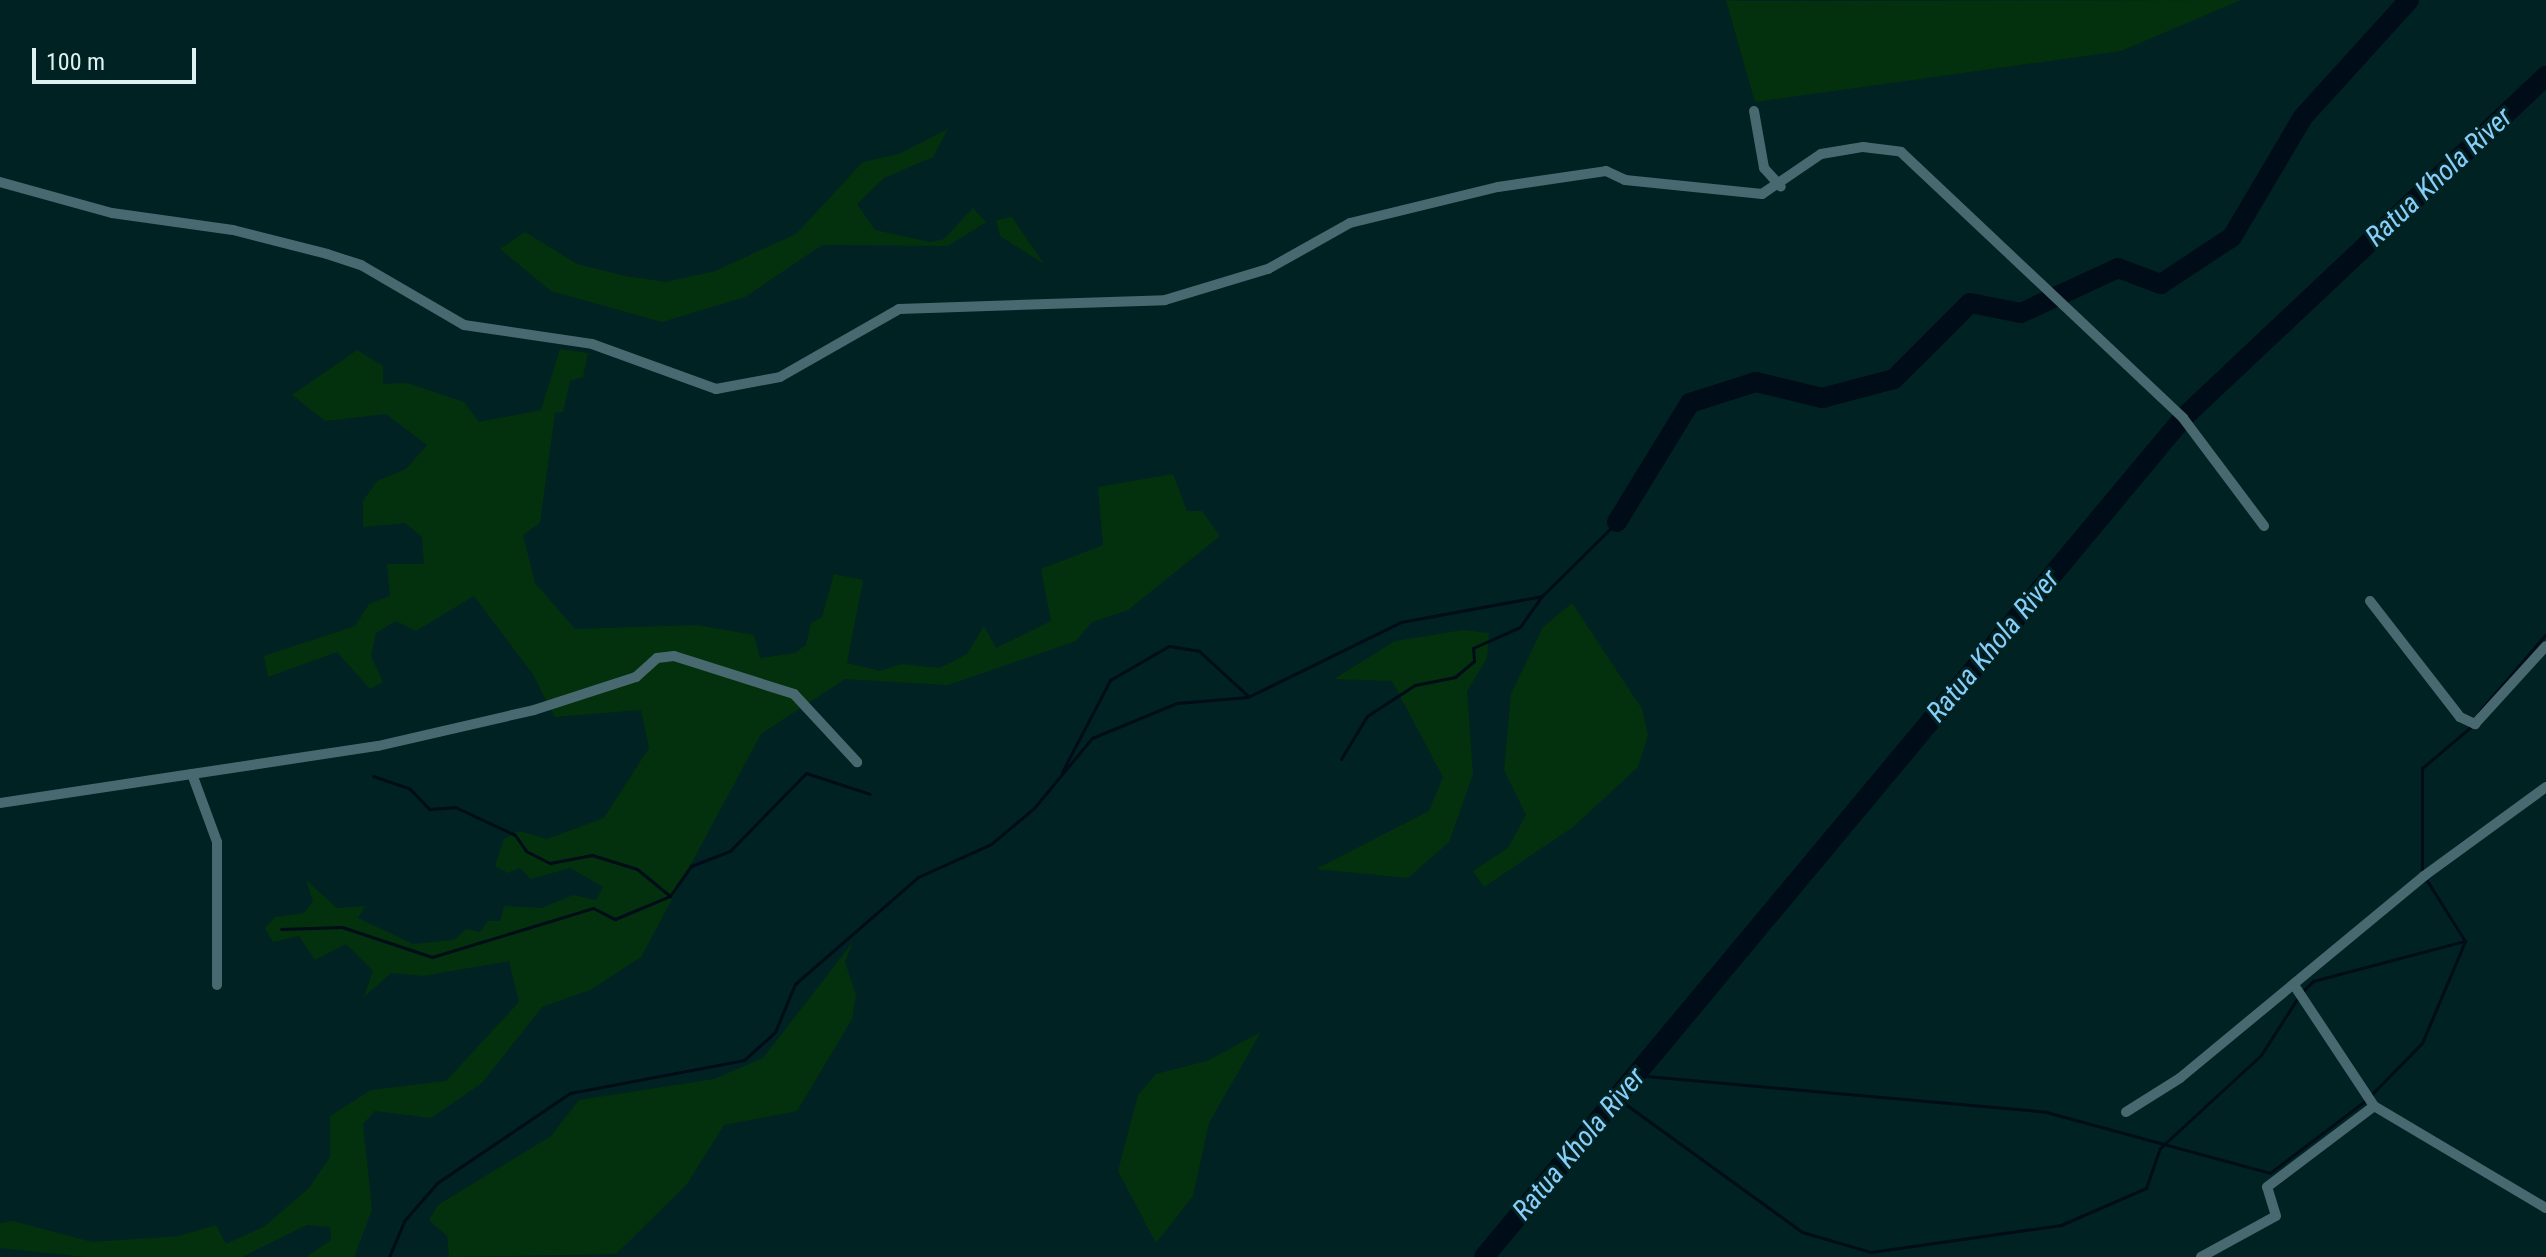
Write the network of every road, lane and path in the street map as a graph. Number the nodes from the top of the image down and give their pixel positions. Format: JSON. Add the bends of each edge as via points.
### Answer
{"nodes":[{"id":1,"x":1754,"y":111,"type":"dead end"},
{"id":2,"x":0,"y":182,"type":"edge"},
{"id":3,"x":1781,"y":187,"type":"junction"},
{"id":4,"x":2264,"y":526,"type":"dead end"},
{"id":5,"x":2370,"y":601,"type":"dead end"},
{"id":6,"x":2546,"y":646,"type":"edge"},
{"id":7,"x":857,"y":762,"type":"dead end"},
{"id":8,"x":192,"y":774,"type":"junction"},
{"id":9,"x":2546,"y":787,"type":"edge"},
{"id":10,"x":0,"y":803,"type":"edge"},
{"id":11,"x":217,"y":985,"type":"dead end"},
{"id":12,"x":2294,"y":985,"type":"junction"},
{"id":13,"x":2374,"y":1106,"type":"junction"},
{"id":14,"x":2126,"y":1112,"type":"dead end"},
{"id":15,"x":2546,"y":1208,"type":"edge"},
{"id":16,"x":2201,"y":1257,"type":"edge"}],
"edges":[{"from":1,"to":3,"type":"street","via":[[1764,168]]},
{"from":2,"to":3,"type":"street","via":[[112,213],[233,230],[327,254],[361,265],[464,325],[592,344],[716,389],[780,377],[899,309],[1165,300],[1268,269],[1350,223],[1518,183],[1606,171],[1625,180],[1762,194]]},
{"from":3,"to":4,"type":"street","via":[[1821,154],[1863,147],[1901,152],[2183,418]]},
{"from":5,"to":6,"type":"street","via":[[2460,717],[2475,724]]},
{"from":7,"to":8,"type":"street","via":[[794,694],[674,656],[657,658],[636,677],[534,710],[378,746]]},
{"from":8,"to":10,"type":"street"},
{"from":8,"to":11,"type":"street","via":[[217,842]]},
{"from":9,"to":12,"type":"street"},
{"from":12,"to":13,"type":"street"},
{"from":12,"to":14,"type":"street"},
{"from":13,"to":15,"type":"street"},
{"from":13,"to":16,"type":"street","via":[[2267,1187],[2276,1216]]}]}
